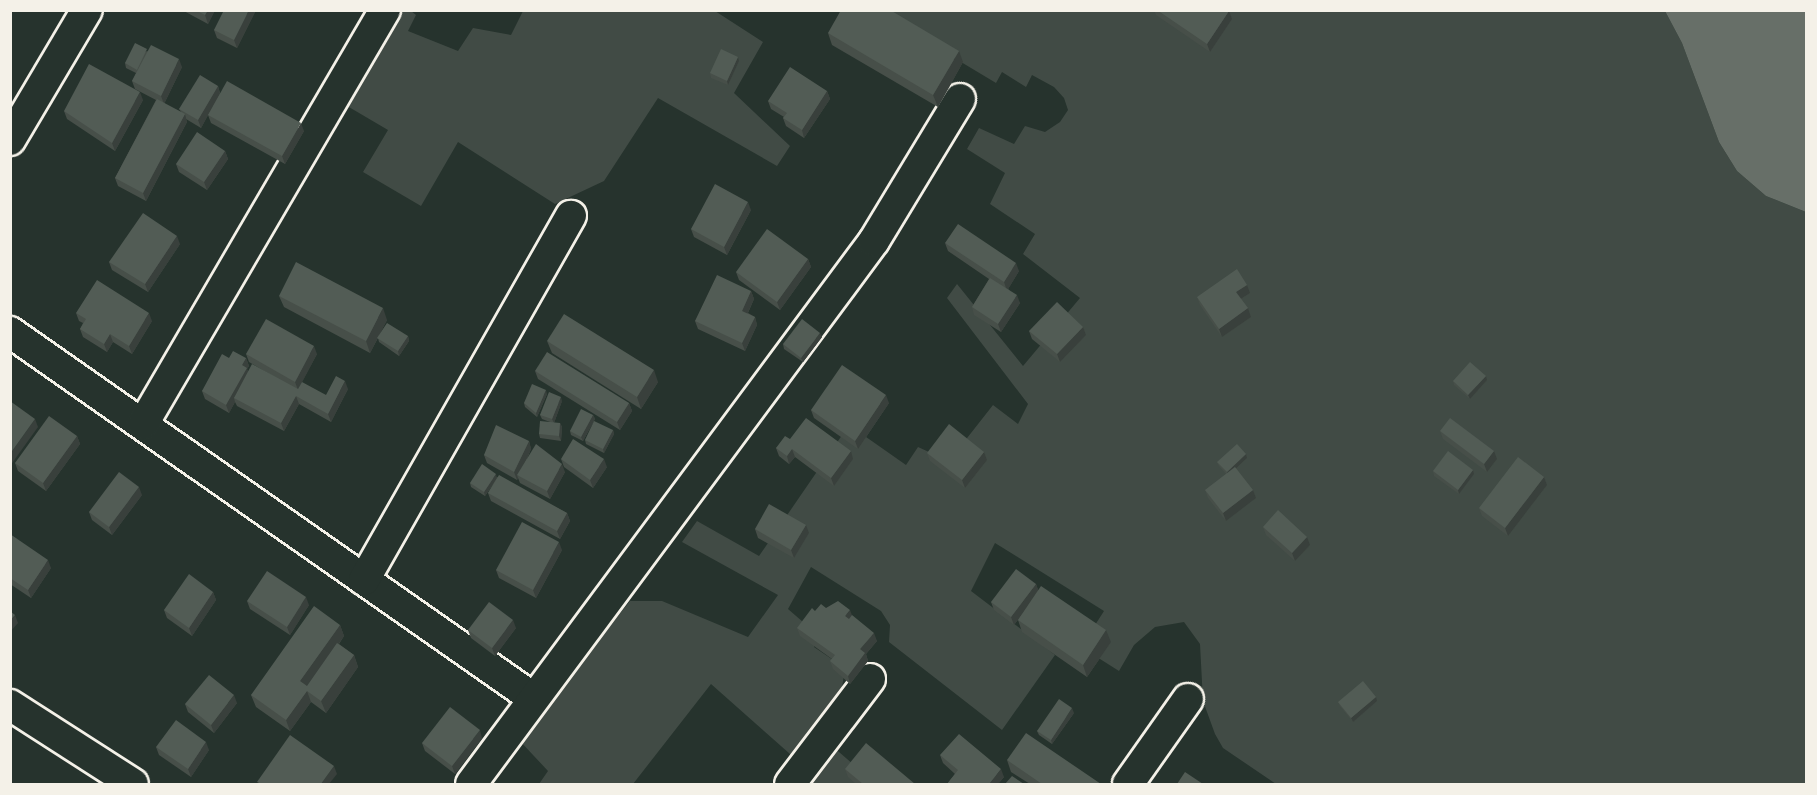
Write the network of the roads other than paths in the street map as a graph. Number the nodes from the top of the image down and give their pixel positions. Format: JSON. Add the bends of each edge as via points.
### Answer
{"nodes":[{"id":1,"x":87,"y":10,"type":"edge"},
{"id":2,"x":385,"y":10,"type":"edge"},
{"id":3,"x":960,"y":99,"type":"dead end"},
{"id":4,"x":10,"y":140,"type":"edge"},
{"id":5,"x":571,"y":216,"type":"dead end"},
{"id":6,"x":10,"y":332,"type":"edge"},
{"id":7,"x":143,"y":424,"type":"junction"},
{"id":8,"x":364,"y":580,"type":"junction"},
{"id":9,"x":870,"y":679,"type":"dead end"},
{"id":10,"x":533,"y":698,"type":"junction"},
{"id":11,"x":1188,"y":699,"type":"dead end"},
{"id":12,"x":10,"y":705,"type":"edge"},
{"id":13,"x":133,"y":784,"type":"edge"},
{"id":14,"x":471,"y":784,"type":"edge"},
{"id":15,"x":790,"y":784,"type":"edge"},
{"id":16,"x":1128,"y":784,"type":"edge"}],
"edges":[{"from":1,"to":4,"type":"street"},
{"from":2,"to":7,"type":"street"},
{"from":3,"to":10,"type":"street","via":[[874,241]]},
{"from":5,"to":8,"type":"street"},
{"from":6,"to":7,"type":"street"},
{"from":7,"to":8,"type":"street"},
{"from":8,"to":10,"type":"street"},
{"from":9,"to":15,"type":"street"},
{"from":10,"to":14,"type":"street"},
{"from":11,"to":16,"type":"street"},
{"from":12,"to":13,"type":"street"}]}
